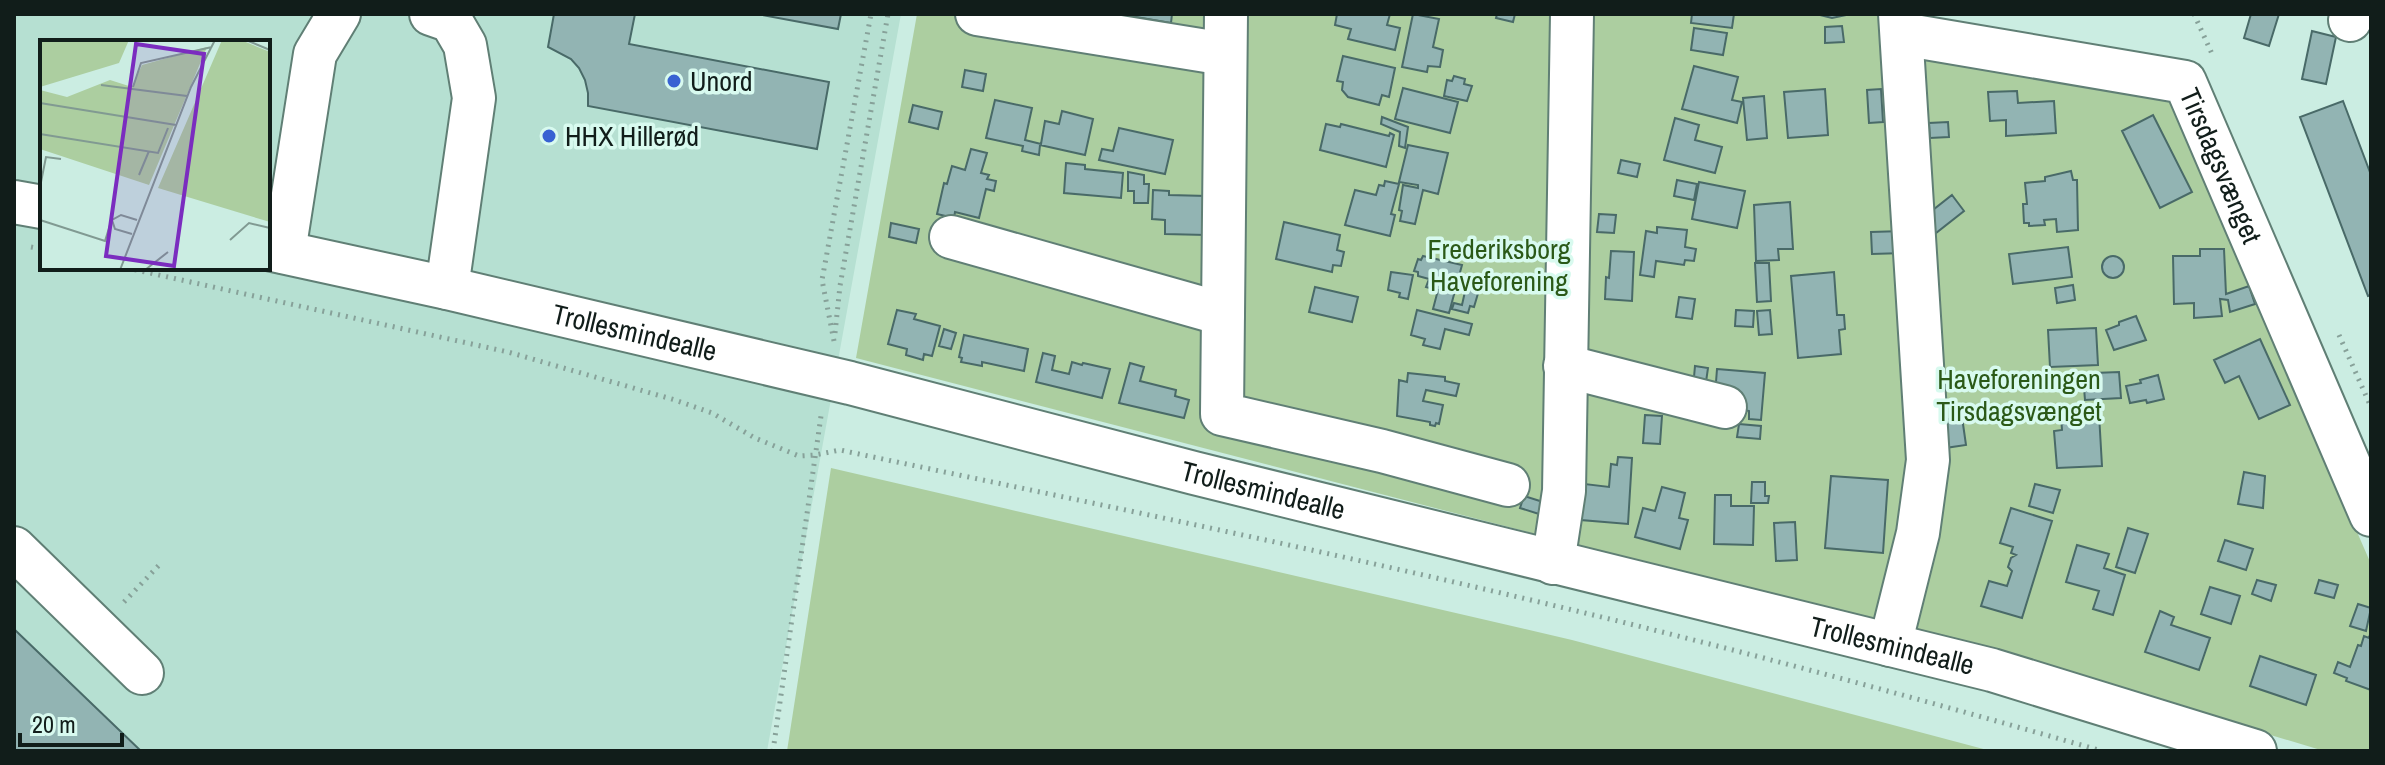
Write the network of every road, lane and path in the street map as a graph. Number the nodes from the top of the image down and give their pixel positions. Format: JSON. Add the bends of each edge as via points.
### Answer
{"nodes":[{"id":1,"x":339,"y":14,"type":"edge"},
{"id":2,"x":431,"y":14,"type":"edge"},
{"id":3,"x":871,"y":14,"type":"edge"},
{"id":4,"x":888,"y":14,"type":"edge"},
{"id":5,"x":977,"y":14,"type":"edge"},
{"id":6,"x":1572,"y":14,"type":"edge"},
{"id":7,"x":1901,"y":24,"type":"edge"},
{"id":8,"x":1226,"y":34,"type":"edge"},
{"id":9,"x":14,"y":202,"type":"edge"},
{"id":10,"x":40,"y":207,"type":"edge"},
{"id":11,"x":951,"y":237,"type":"dead end"},
{"id":12,"x":276,"y":250,"type":"edge"},
{"id":13,"x":136,"y":270,"type":"edge"},
{"id":14,"x":447,"y":288,"type":"junction"},
{"id":15,"x":1223,"y":314,"type":"junction"},
{"id":16,"x":1565,"y":366,"type":"junction"},
{"id":17,"x":1725,"y":407,"type":"dead end"},
{"id":18,"x":821,"y":416,"type":"dead end"},
{"id":19,"x":1382,"y":451,"type":"junction"},
{"id":20,"x":815,"y":455,"type":"junction"},
{"id":21,"x":1508,"y":485,"type":"dead end"},
{"id":22,"x":2371,"y":515,"type":"edge"},
{"id":23,"x":1369,"y":516,"type":"junction"},
{"id":24,"x":14,"y":548,"type":"edge"},
{"id":25,"x":162,"y":562,"type":"dead end"},
{"id":26,"x":1553,"y":563,"type":"junction"},
{"id":27,"x":97,"y":629,"type":"junction"},
{"id":28,"x":1890,"y":645,"type":"junction"},
{"id":29,"x":142,"y":673,"type":"dead end"},
{"id":30,"x":773,"y":751,"type":"edge"},
{"id":31,"x":2102,"y":751,"type":"edge"},
{"id":32,"x":2255,"y":751,"type":"edge"}],
"edges":[{"from":1,"to":12,"type":"street","via":[[315,54]]},
{"from":2,"to":14,"type":"street","via":[[451,21],[465,45],[474,98]]},
{"from":3,"to":4,"type":"path","via":[[822,280],[834,342]]},
{"from":5,"to":8,"type":"street"},
{"from":6,"to":16,"type":"street"},
{"from":7,"to":22,"type":"street","name":"Tirsdagsvænget","via":[[2185,82]]},
{"from":7,"to":28,"type":"street","name":"Tirsdagsvænget","via":[[1928,460],[1918,533]]},
{"from":8,"to":15,"type":"street"},
{"from":9,"to":10,"type":"street"},
{"from":11,"to":15,"type":"street"},
{"from":12,"to":14,"type":"street","name":"Trollesmindealle"},
{"from":13,"to":20,"type":"path","via":[[508,352],[675,400],[799,456]]},
{"from":14,"to":23,"type":"street","name":"Trollesmindealle","via":[[850,383]]},
{"from":15,"to":19,"type":"street","via":[[1222,414]]},
{"from":16,"to":17,"type":"street"},
{"from":16,"to":26,"type":"street","via":[[1564,491]]},
{"from":18,"to":20,"type":"path"},
{"from":19,"to":21,"type":"street"},
{"from":19,"to":23,"type":"street"},
{"from":20,"to":30,"type":"path"},
{"from":20,"to":31,"type":"path","via":[[840,450],[1534,601]]},
{"from":23,"to":26,"type":"street","name":"Trollesmindealle"},
{"from":24,"to":27,"type":"street"},
{"from":25,"to":27,"type":"path"},
{"from":26,"to":28,"type":"street","name":"Trollesmindealle"},
{"from":27,"to":29,"type":"street"},
{"from":28,"to":32,"type":"street","name":"Trollesmindealle","via":[[1992,670]]}]}
